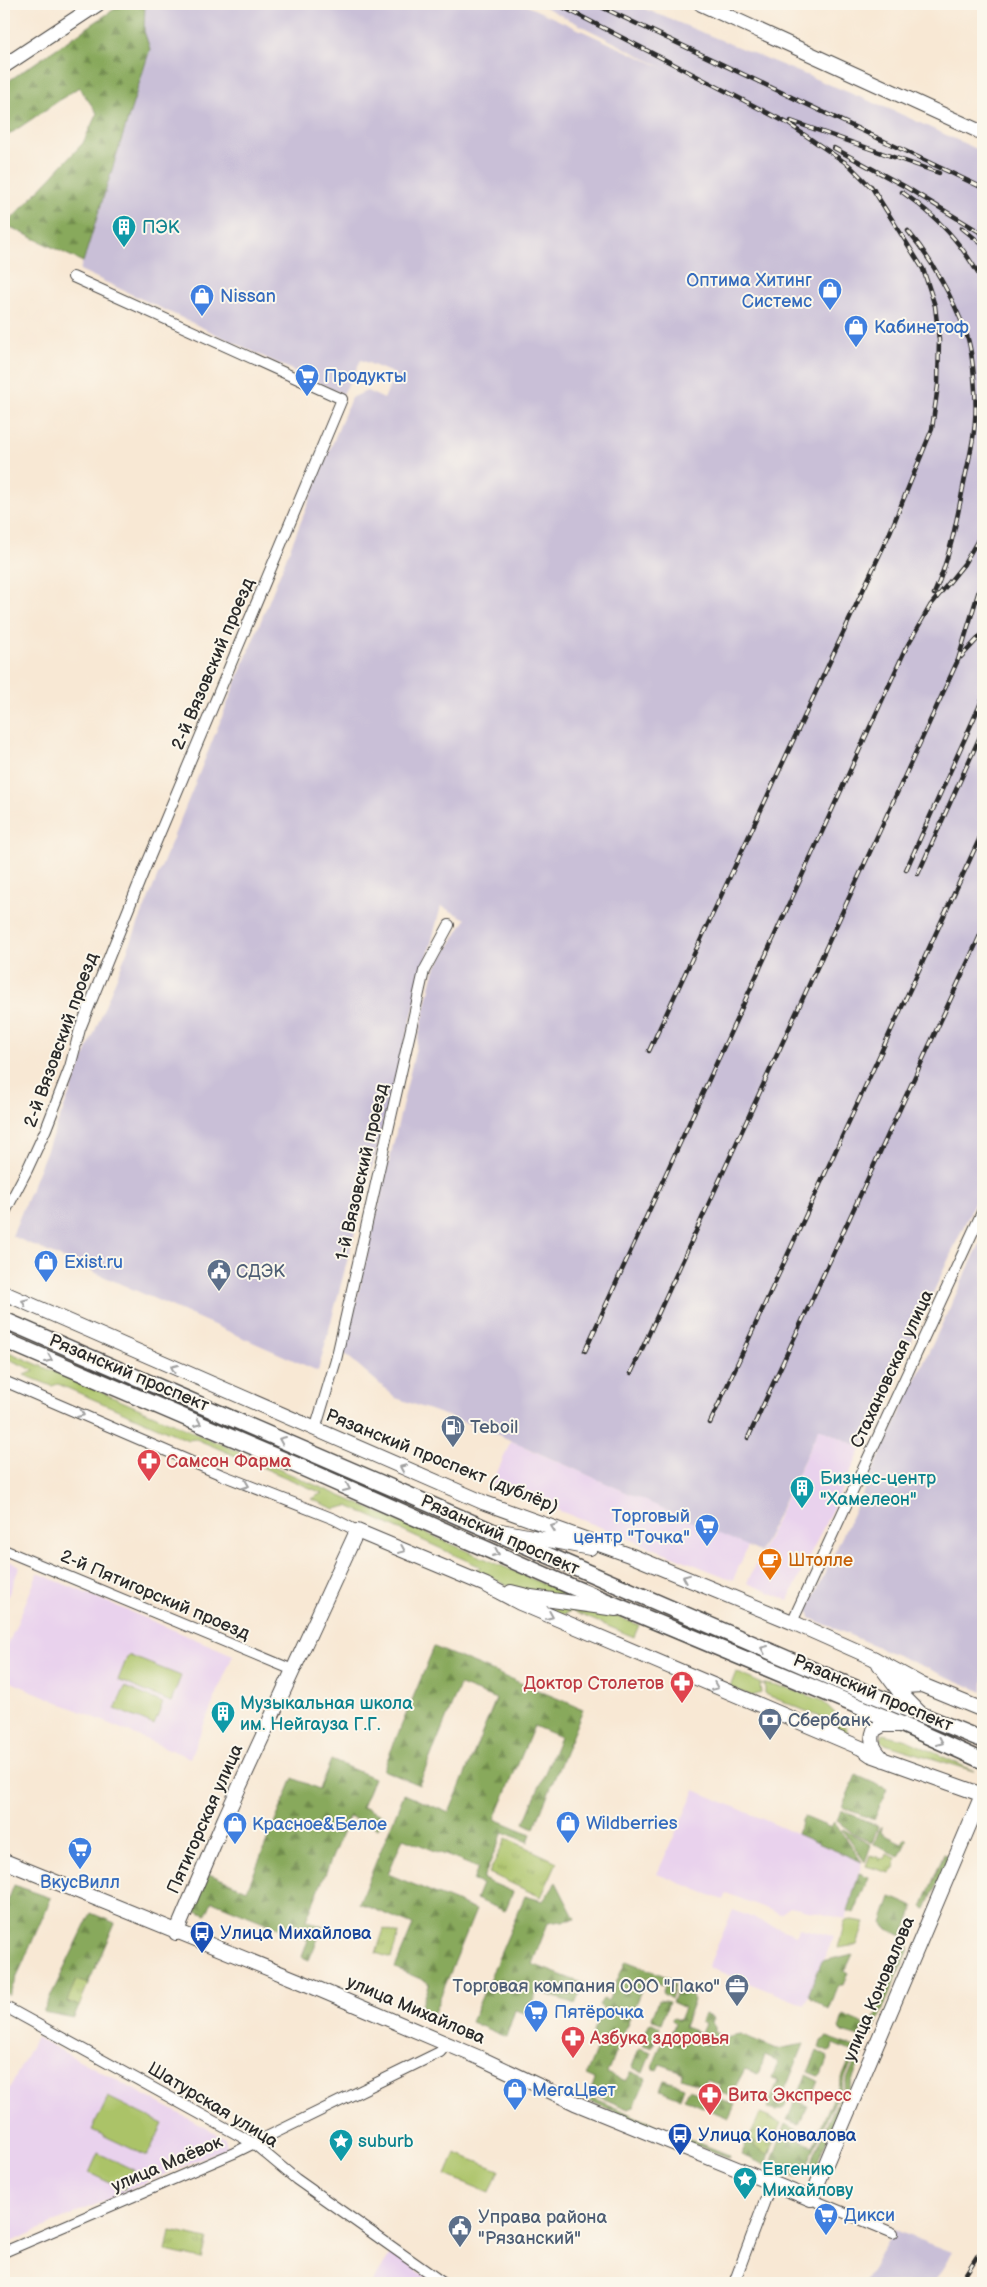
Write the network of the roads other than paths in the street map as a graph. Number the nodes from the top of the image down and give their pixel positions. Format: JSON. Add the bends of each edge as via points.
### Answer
{"nodes":[{"id":1,"x":98,"y":4,"type":"edge"},
{"id":2,"x":701,"y":4,"type":"edge"},
{"id":3,"x":4,"y":66,"type":"edge"},
{"id":4,"x":983,"y":133,"type":"edge"},
{"id":5,"x":74,"y":277,"type":"dead end"},
{"id":6,"x":449,"y":925,"type":"dead end"},
{"id":7,"x":983,"y":1210,"type":"edge"},
{"id":8,"x":4,"y":1214,"type":"edge"},
{"id":9,"x":4,"y":1293,"type":"edge"},
{"id":10,"x":4,"y":1320,"type":"edge"},
{"id":11,"x":4,"y":1340,"type":"edge"},
{"id":12,"x":4,"y":1381,"type":"edge"},
{"id":13,"x":314,"y":1430,"type":"junction"},
{"id":14,"x":483,"y":1527,"type":"junction"},
{"id":15,"x":357,"y":1530,"type":"junction"},
{"id":16,"x":4,"y":1550,"type":"edge"},
{"id":17,"x":632,"y":1556,"type":"junction"},
{"id":18,"x":486,"y":1585,"type":"junction"},
{"id":19,"x":633,"y":1613,"type":"junction"},
{"id":20,"x":792,"y":1622,"type":"junction"},
{"id":21,"x":873,"y":1658,"type":"junction"},
{"id":22,"x":293,"y":1670,"type":"junction"},
{"id":23,"x":922,"y":1685,"type":"junction"},
{"id":24,"x":902,"y":1695,"type":"junction"},
{"id":25,"x":983,"y":1710,"type":"edge"},
{"id":26,"x":926,"y":1718,"type":"junction"},
{"id":27,"x":903,"y":1725,"type":"junction"},
{"id":28,"x":983,"y":1740,"type":"edge"},
{"id":29,"x":885,"y":1760,"type":"junction"},
{"id":30,"x":981,"y":1760,"type":"edge"},
{"id":31,"x":983,"y":1795,"type":"edge"},
{"id":32,"x":4,"y":1861,"type":"edge"},
{"id":33,"x":176,"y":1932,"type":"junction"},
{"id":34,"x":4,"y":2006,"type":"edge"},
{"id":35,"x":447,"y":2044,"type":"junction"},
{"id":36,"x":253,"y":2143,"type":"junction"},
{"id":37,"x":771,"y":2184,"type":"junction"},
{"id":38,"x":811,"y":2199,"type":"junction"},
{"id":39,"x":893,"y":2233,"type":"dead end"},
{"id":40,"x":4,"y":2252,"type":"edge"},
{"id":41,"x":443,"y":2283,"type":"edge"},
{"id":42,"x":734,"y":2283,"type":"edge"}],
"edges":[{"from":1,"to":3,"type":"street"},
{"from":2,"to":4,"type":"street"},
{"from":5,"to":8,"type":"street","name":"2-й Вязовский проезд","via":[[342,399],[132,899],[80,1029],[70,1067],[46,1129]]},
{"from":6,"to":13,"type":"street","name":"1-й Вязовский проезд","via":[[424,971],[336,1360]]},
{"from":7,"to":20,"type":"street","name":"Стахановская улица"},
{"from":13,"to":9,"type":"street","name":"Рязанский проспект (дублёр)","one_way":true},
{"from":14,"to":10,"type":"main road","name":"Рязанский проспект","one_way":true},
{"from":11,"to":19,"type":"main road","name":"Рязанский проспект","one_way":true},
{"from":12,"to":15,"type":"street","one_way":true},
{"from":17,"to":13,"type":"street","name":"Рязанский проспект (дублёр)","one_way":true,"via":[[485,1503]]},
{"from":14,"to":17,"type":"street"},
{"from":26,"to":14,"type":"main road","name":"Рязанский проспект","one_way":true},
{"from":15,"to":18,"type":"street","one_way":true},
{"from":15,"to":22,"type":"street","name":"Пятигорская улица"},
{"from":16,"to":22,"type":"street","name":"2-й Пятигорский проезд"},
{"from":20,"to":17,"type":"street","name":"Рязанский проспект (дублёр)","one_way":true},
{"from":18,"to":19,"type":"street","via":[[532,1597]]},
{"from":18,"to":29,"type":"street","one_way":true,"via":[[529,1607]]},
{"from":19,"to":27,"type":"main road","name":"Рязанский проспект"},
{"from":20,"to":21,"type":"street","name":"Рязанский проспект (дублёр)"},
{"from":21,"to":23,"type":"street","name":"Рязанский проспект (дублёр)"},
{"from":21,"to":24,"type":"street"},
{"from":22,"to":33,"type":"street","name":"Пятигорская улица","via":[[224,1818]]},
{"from":23,"to":24,"type":"street","via":[[905,1686],[901,1690]]},
{"from":23,"to":25,"type":"street","name":"Рязанский проспект (дублёр)"},
{"from":24,"to":26,"type":"street"},
{"from":26,"to":28,"type":"main road","name":"Рязанский проспект"},
{"from":27,"to":29,"type":"street","via":[[883,1725],[874,1730],[872,1741],[876,1752]]},
{"from":27,"to":30,"type":"main road","name":"Рязанский проспект","one_way":true},
{"from":29,"to":31,"type":"street"},
{"from":31,"to":38,"type":"street","name":"улица Коновалова"},
{"from":32,"to":33,"type":"street","name":"улица Михайлова"},
{"from":33,"to":35,"type":"street","name":"улица Михайлова"},
{"from":34,"to":36,"type":"street","name":"Шатурская улица"},
{"from":35,"to":36,"type":"street","name":"улица Маёвок","via":[[440,2052]]},
{"from":35,"to":37,"type":"street","name":"улица Михайлова","via":[[575,2103]]},
{"from":36,"to":40,"type":"street","name":"улица Маёвок"},
{"from":36,"to":41,"type":"street","name":"Шатурская улица","via":[[296,2179]]},
{"from":37,"to":38,"type":"street","name":"улица Михайлова"},
{"from":37,"to":42,"type":"street"},
{"from":38,"to":39,"type":"street"}]}
